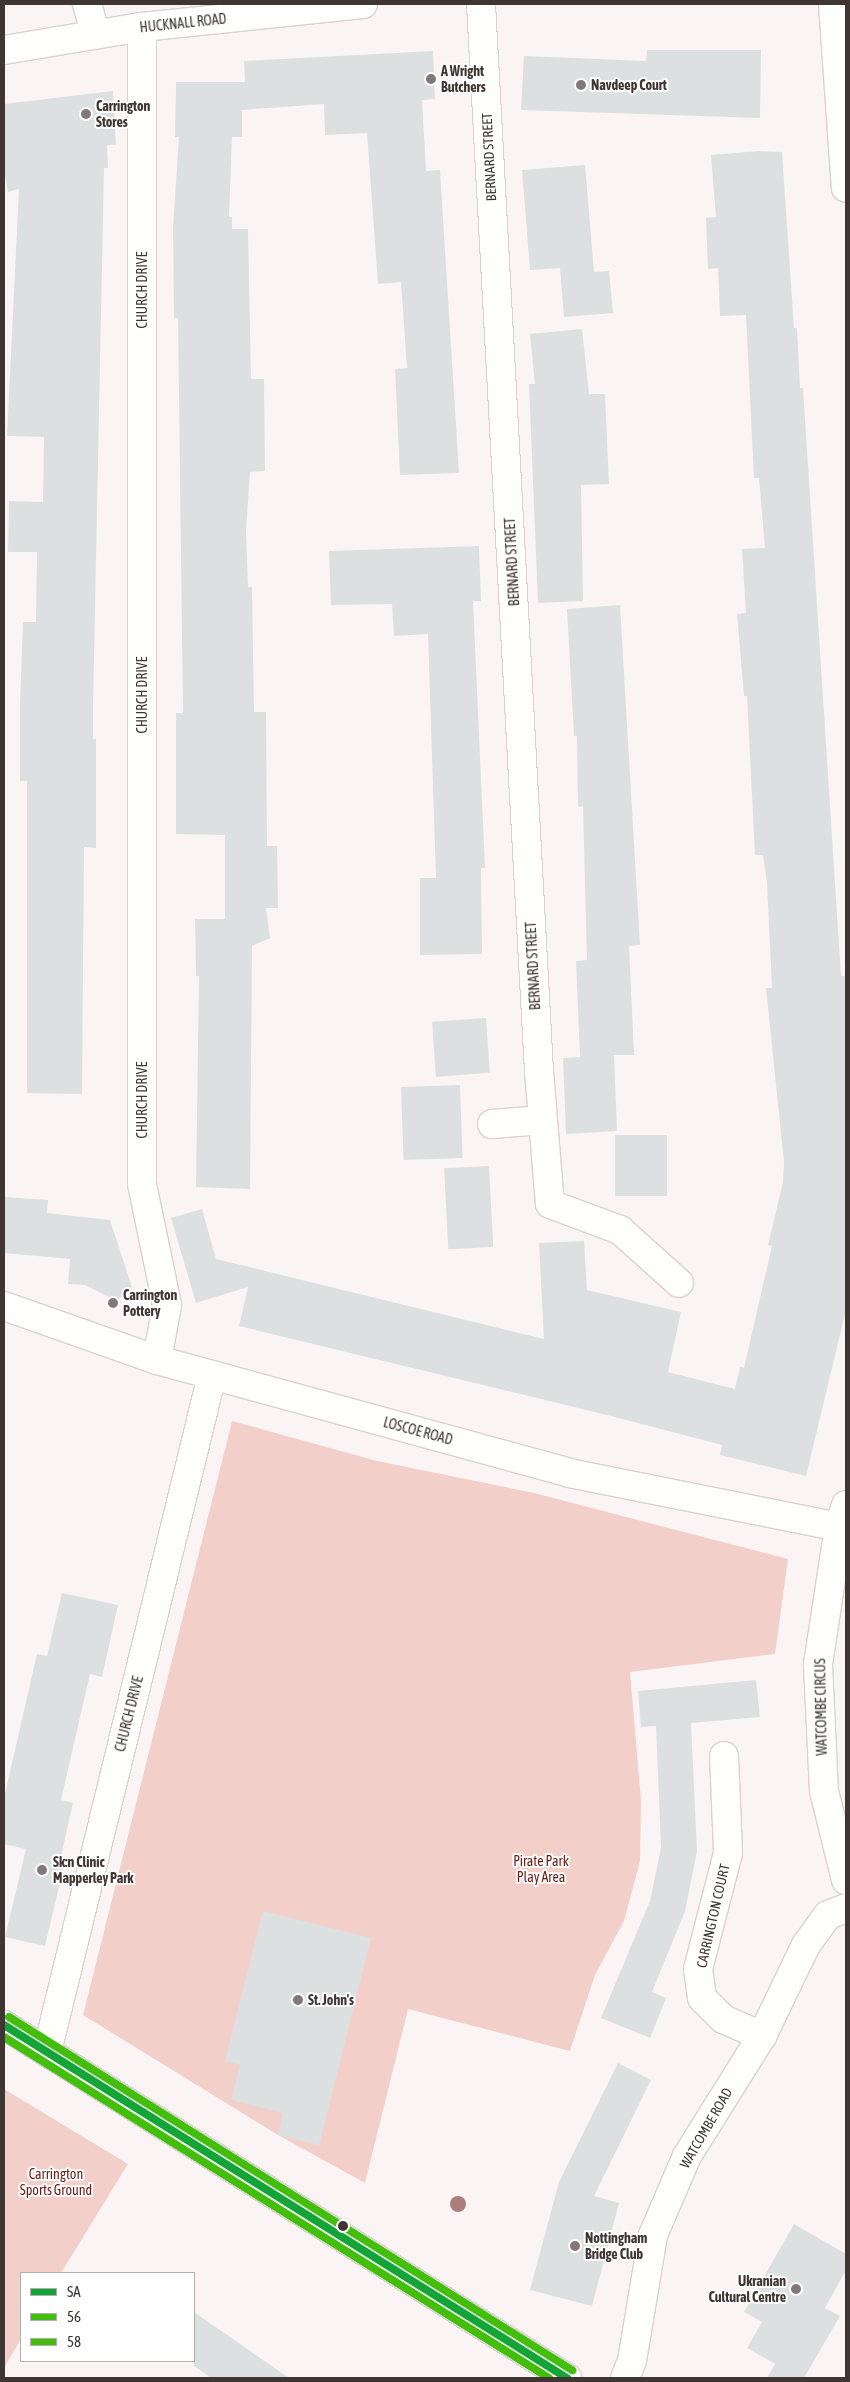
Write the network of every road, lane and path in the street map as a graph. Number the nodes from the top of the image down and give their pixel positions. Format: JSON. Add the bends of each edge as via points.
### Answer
{"nodes":[{"id":1,"x":87,"y":4,"type":"edge"},
{"id":2,"x":363,"y":4,"type":"edge"},
{"id":3,"x":481,"y":4,"type":"edge"},
{"id":4,"x":833,"y":4,"type":"edge"},
{"id":5,"x":286,"y":8,"type":"edge"},
{"id":6,"x":142,"y":27,"type":"junction"},
{"id":7,"x":96,"y":35,"type":"junction"},
{"id":8,"x":4,"y":50,"type":"edge"},
{"id":9,"x":846,"y":188,"type":"edge"},
{"id":10,"x":542,"y":1120,"type":"junction"},
{"id":11,"x":492,"y":1124,"type":"dead end"},
{"id":12,"x":679,"y":1283,"type":"dead end"},
{"id":13,"x":4,"y":1306,"type":"edge"},
{"id":14,"x":157,"y":1360,"type":"junction"},
{"id":15,"x":212,"y":1375,"type":"junction"},
{"id":16,"x":843,"y":1516,"type":"edge"},
{"id":17,"x":724,"y":1756,"type":"dead end"},
{"id":18,"x":846,"y":1880,"type":"edge"},
{"id":19,"x":846,"y":1908,"type":"edge"},
{"id":20,"x":4,"y":2025,"type":"edge"},
{"id":21,"x":762,"y":2036,"type":"junction"},
{"id":22,"x":47,"y":2052,"type":"junction"},
{"id":23,"x":567,"y":2378,"type":"edge"},
{"id":24,"x":625,"y":2378,"type":"edge"}],
"edges":[{"from":1,"to":7,"type":"main road"},
{"from":2,"to":5,"type":"main road","name":"HUCKNALL ROAD"},
{"from":3,"to":10,"type":"main road","name":"BERNARD STREET"},
{"from":4,"to":9,"type":"main road"},
{"from":5,"to":6,"type":"main road","name":"HUCKNALL ROAD"},
{"from":6,"to":7,"type":"main road","name":"HUCKNALL ROAD"},
{"from":6,"to":14,"type":"main road","name":"CHURCH DRIVE","via":[[142,1184],[167,1305]]},
{"from":7,"to":8,"type":"main road","name":"HUCKNALL ROAD"},
{"from":10,"to":11,"type":"main road"},
{"from":10,"to":12,"type":"main road","name":"BERNARD STREET","via":[[550,1204],[620,1230]]},
{"from":13,"to":14,"type":"main road","name":"LOSCOE ROAD"},
{"from":14,"to":15,"type":"main road","name":"LOSCOE ROAD"},
{"from":15,"to":16,"type":"main road","name":"LOSCOE ROAD","via":[[569,1473]]},
{"from":15,"to":22,"type":"main road","name":"CHURCH DRIVE"},
{"from":16,"to":18,"type":"main road","name":"WATCOMBE CIRCUS","via":[[818,1665],[824,1791]]},
{"from":17,"to":21,"type":"main road","name":"CARRINGTON COURT","via":[[737,1855],[698,1969],[702,1998],[724,2019]]},
{"from":19,"to":21,"type":"main road","name":"WATCOMBE ROAD","via":[[828,1915],[806,1945]]},
{"from":20,"to":22,"type":"main road"},
{"from":21,"to":24,"type":"main road","name":"WATCOMBE ROAD","via":[[687,2156],[653,2235],[632,2361]]},
{"from":22,"to":23,"type":"main road"}]}
